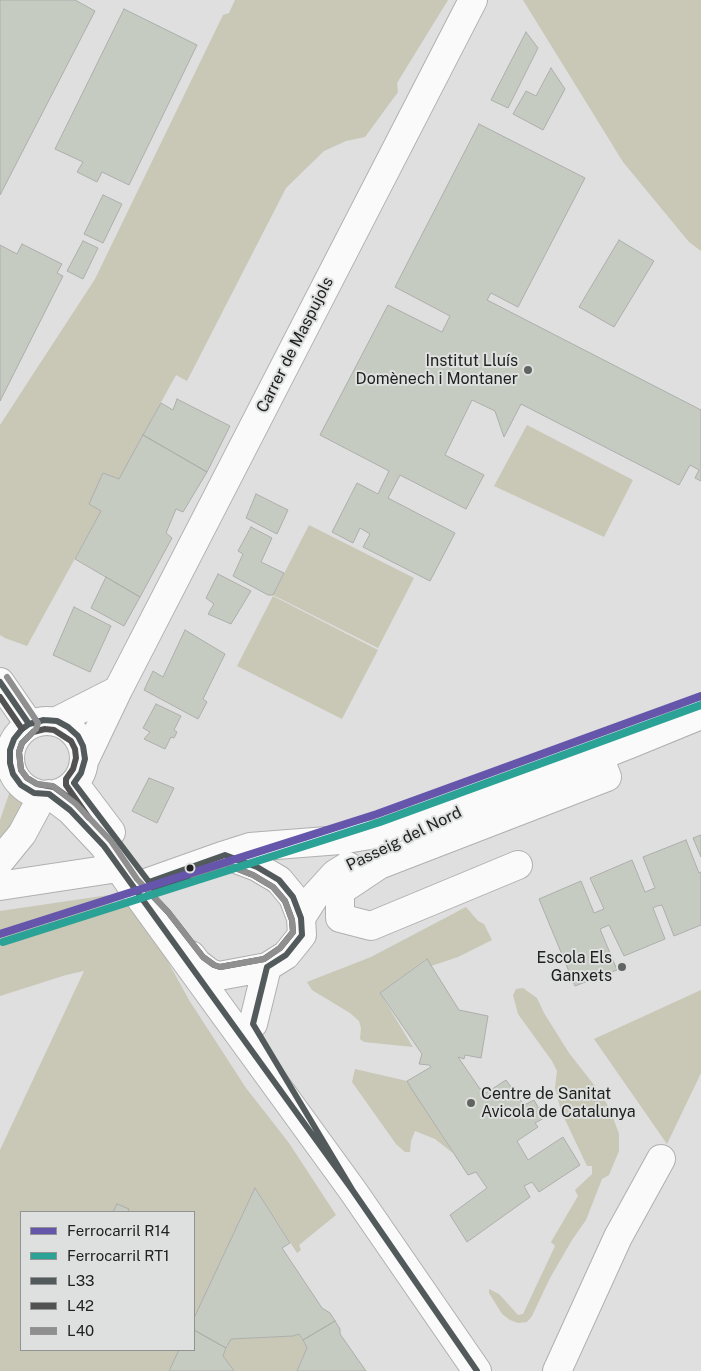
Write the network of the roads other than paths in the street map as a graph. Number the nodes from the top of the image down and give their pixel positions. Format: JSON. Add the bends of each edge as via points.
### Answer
{"nodes":[{"id":1,"x":472,"y":0,"type":"edge"},
{"id":2,"x":0,"y":682,"type":"edge"},
{"id":3,"x":118,"y":690,"type":"junction"},
{"id":4,"x":701,"y":715,"type":"edge"},
{"id":5,"x":57,"y":721,"type":"junction"},
{"id":6,"x":30,"y":724,"type":"junction"},
{"id":7,"x":599,"y":756,"type":"junction"},
{"id":8,"x":79,"y":771,"type":"junction"},
{"id":9,"x":5,"y":775,"type":"edge"},
{"id":10,"x":46,"y":795,"type":"junction"},
{"id":11,"x":470,"y":807,"type":"junction"},
{"id":12,"x":225,"y":856,"type":"junction"},
{"id":13,"x":0,"y":860,"type":"edge"},
{"id":14,"x":518,"y":865,"type":"dead end"},
{"id":15,"x":132,"y":878,"type":"junction"},
{"id":16,"x":0,"y":886,"type":"edge"},
{"id":17,"x":301,"y":918,"type":"junction"},
{"id":18,"x":267,"y":967,"type":"junction"},
{"id":19,"x":218,"y":976,"type":"junction"},
{"id":20,"x":253,"y":1024,"type":"junction"},
{"id":21,"x":661,"y":1159,"type":"dead end"},
{"id":22,"x":353,"y":1191,"type":"junction"},
{"id":23,"x":477,"y":1371,"type":"edge"},
{"id":24,"x":557,"y":1371,"type":"edge"}],
"edges":[{"from":1,"to":3,"type":"street","name":"Carrer de Maspujols"},
{"from":2,"to":6,"type":"street"},
{"from":3,"to":5,"type":"street"},
{"from":3,"to":8,"type":"street","name":"Carrer de Maspujols"},
{"from":4,"to":7,"type":"street","name":"Passeig del Nord"},
{"from":5,"to":6,"type":"street"},
{"from":5,"to":8,"type":"street","via":[[78,736],[83,746]]},
{"from":6,"to":9,"type":"street","via":[[14,739]]},
{"from":7,"to":11,"type":"street","name":"Passeig del Nord"},
{"from":7,"to":14,"type":"street","via":[[607,776],[378,865],[340,892],[340,918],[371,926]]},
{"from":8,"to":10,"type":"street","via":[[60,792]]},
{"from":8,"to":15,"type":"street"},
{"from":9,"to":10,"type":"street","via":[[13,774],[21,785],[34,793]]},
{"from":10,"to":13,"type":"street","via":[[22,834]]},
{"from":10,"to":15,"type":"street","via":[[70,810]]},
{"from":11,"to":12,"type":"street","name":"Passeig del Nord","via":[[414,821],[382,834],[250,847]]},
{"from":11,"to":17,"type":"street","name":"Passeig del Nord","via":[[388,844],[335,874]]},
{"from":12,"to":15,"type":"street","name":"Passeig del Nord"},
{"from":12,"to":17,"type":"street","via":[[257,867],[279,880],[294,898]]},
{"from":15,"to":16,"type":"street"},
{"from":15,"to":19,"type":"street","via":[[197,963]]},
{"from":15,"to":22,"type":"street"},
{"from":17,"to":18,"type":"street","via":[[302,935],[286,955]]},
{"from":18,"to":19,"type":"street"},
{"from":18,"to":20,"type":"street"},
{"from":19,"to":20,"type":"street"},
{"from":20,"to":22,"type":"street"},
{"from":21,"to":24,"type":"street","via":[[618,1237]]},
{"from":22,"to":23,"type":"street"}]}
